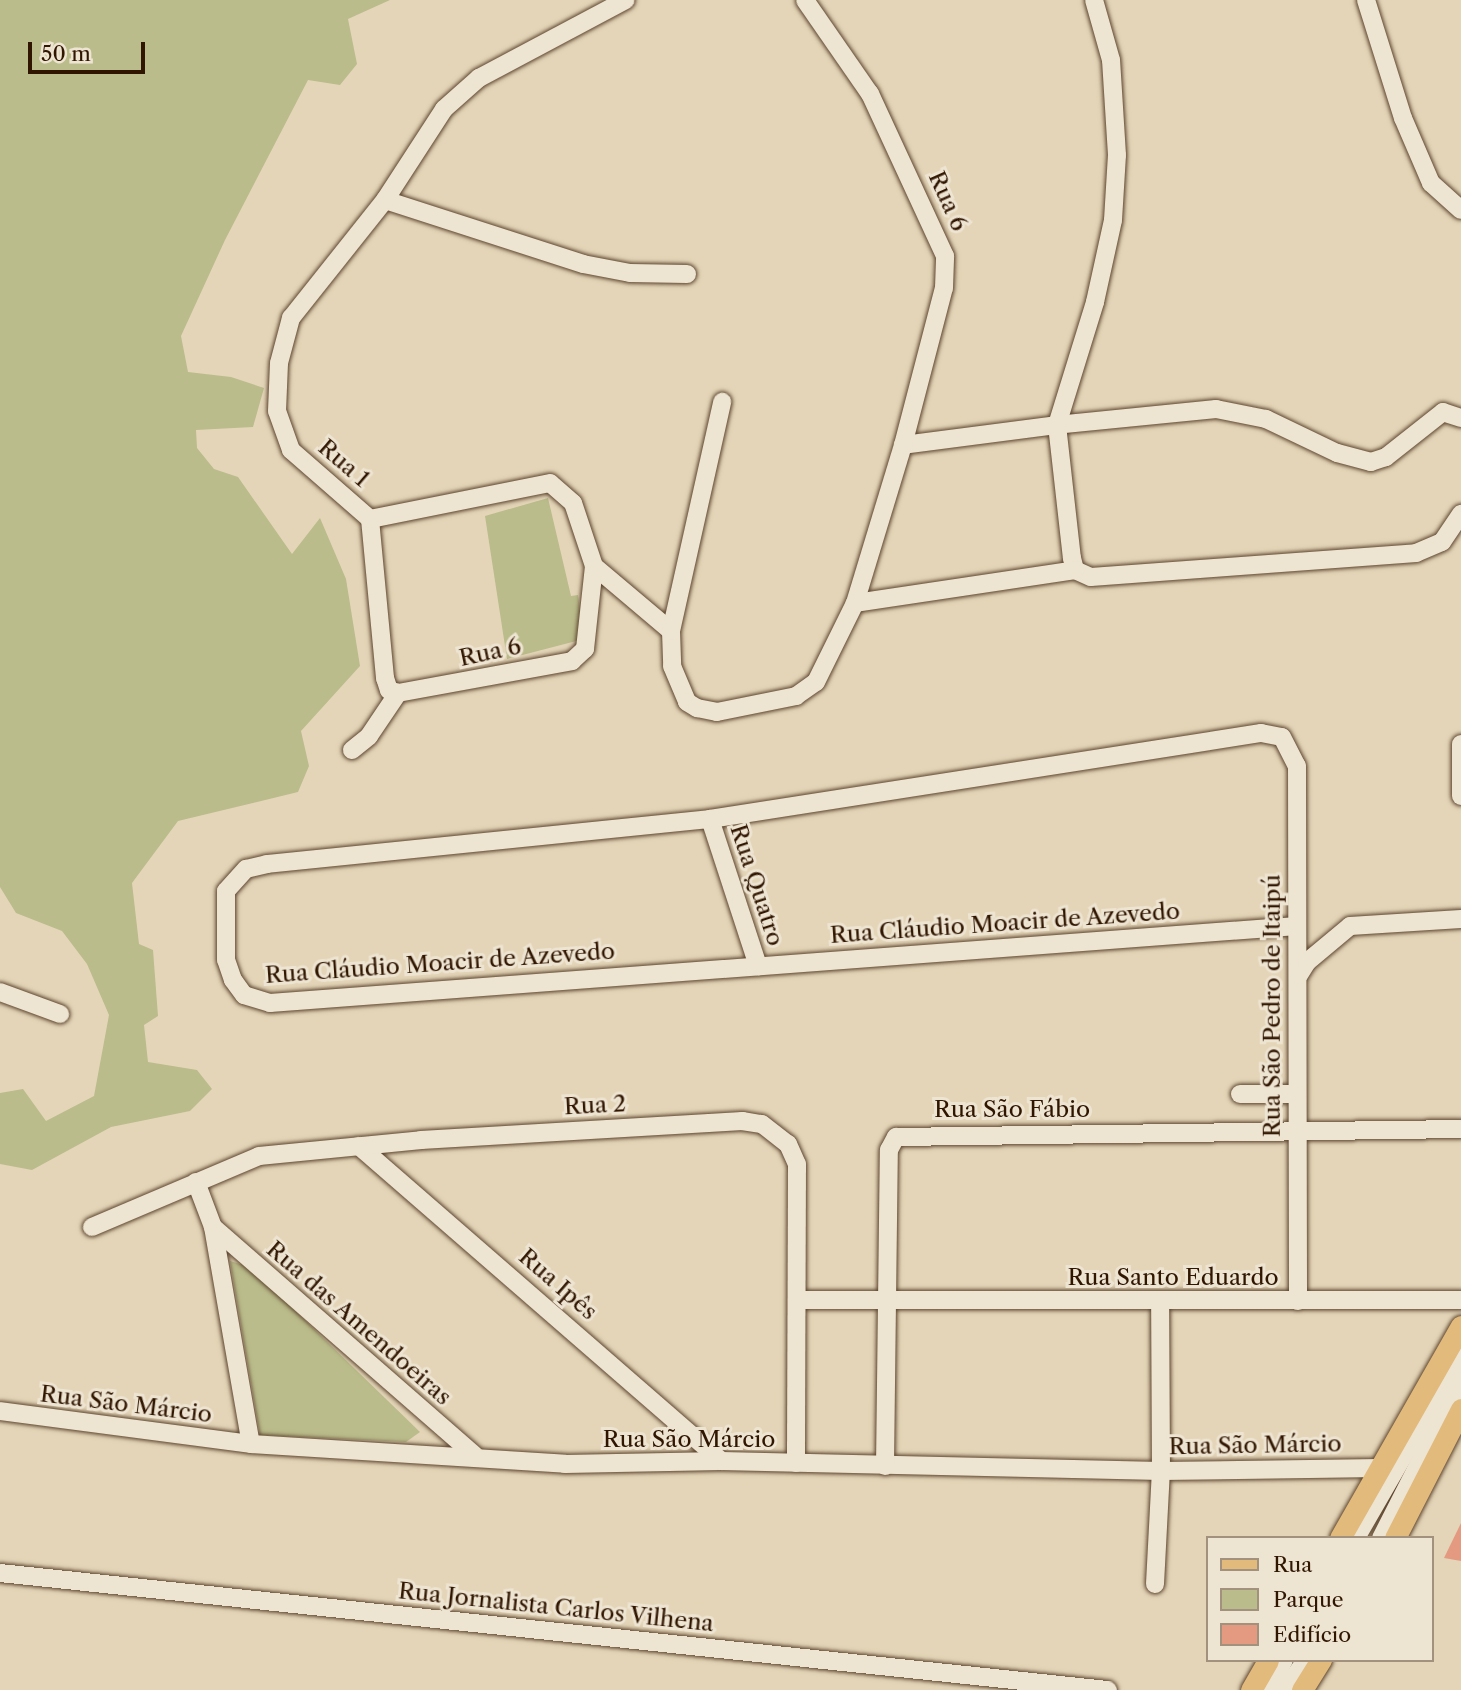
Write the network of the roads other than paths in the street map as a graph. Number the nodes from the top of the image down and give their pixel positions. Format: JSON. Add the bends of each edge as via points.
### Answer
{"nodes":[{"id":1,"x":626,"y":0,"type":"edge"},
{"id":2,"x":805,"y":0,"type":"edge"},
{"id":3,"x":1094,"y":0,"type":"edge"},
{"id":4,"x":1366,"y":0,"type":"edge"},
{"id":5,"x":385,"y":200,"type":"junction"},
{"id":6,"x":1461,"y":210,"type":"edge"},
{"id":7,"x":687,"y":274,"type":"dead end"},
{"id":8,"x":722,"y":402,"type":"dead end"},
{"id":9,"x":1461,"y":418,"type":"edge"},
{"id":10,"x":1057,"y":425,"type":"junction"},
{"id":11,"x":903,"y":445,"type":"junction"},
{"id":12,"x":1461,"y":514,"type":"edge"},
{"id":13,"x":370,"y":519,"type":"junction"},
{"id":14,"x":594,"y":566,"type":"junction"},
{"id":15,"x":1075,"y":570,"type":"junction"},
{"id":16,"x":855,"y":603,"type":"junction"},
{"id":17,"x":671,"y":631,"type":"junction"},
{"id":18,"x":398,"y":693,"type":"junction"},
{"id":19,"x":1261,"y":733,"type":"joint"},
{"id":20,"x":1461,"y":744,"type":"edge"},
{"id":21,"x":352,"y":750,"type":"dead end"},
{"id":22,"x":1461,"y":796,"type":"edge"},
{"id":23,"x":710,"y":819,"type":"junction"},
{"id":24,"x":1461,"y":919,"type":"edge"},
{"id":25,"x":1297,"y":926,"type":"junction"},
{"id":26,"x":758,"y":966,"type":"junction"},
{"id":27,"x":1299,"y":975,"type":"junction"},
{"id":28,"x":0,"y":992,"type":"edge"},
{"id":29,"x":60,"y":1014,"type":"dead end"},
{"id":30,"x":1240,"y":1094,"type":"dead end"},
{"id":31,"x":1297,"y":1094,"type":"junction"},
{"id":32,"x":1461,"y":1129,"type":"edge"},
{"id":33,"x":1297,"y":1133,"type":"junction"},
{"id":34,"x":359,"y":1146,"type":"junction"},
{"id":35,"x":196,"y":1182,"type":"junction"},
{"id":36,"x":92,"y":1227,"type":"dead end"},
{"id":37,"x":213,"y":1227,"type":"junction"},
{"id":38,"x":797,"y":1300,"type":"junction"},
{"id":39,"x":1461,"y":1300,"type":"edge"},
{"id":40,"x":1298,"y":1301,"type":"junction"},
{"id":41,"x":886,"y":1302,"type":"junction"},
{"id":42,"x":1160,"y":1302,"type":"junction"},
{"id":43,"x":1461,"y":1326,"type":"edge"},
{"id":44,"x":1461,"y":1356,"type":"edge"},
{"id":45,"x":1461,"y":1381,"type":"edge"},
{"id":46,"x":1461,"y":1409,"type":"edge"},
{"id":47,"x":0,"y":1411,"type":"edge"},
{"id":48,"x":251,"y":1444,"type":"junction"},
{"id":49,"x":474,"y":1455,"type":"junction"},
{"id":50,"x":721,"y":1461,"type":"junction"},
{"id":51,"x":796,"y":1464,"type":"junction"},
{"id":52,"x":885,"y":1466,"type":"junction"},
{"id":53,"x":1380,"y":1468,"type":"junction"},
{"id":54,"x":1161,"y":1471,"type":"junction"},
{"id":55,"x":1341,"y":1536,"type":"edge"},
{"id":56,"x":1357,"y":1536,"type":"edge"},
{"id":57,"x":1382,"y":1536,"type":"edge"},
{"id":58,"x":1396,"y":1536,"type":"edge"},
{"id":59,"x":0,"y":1573,"type":"edge"},
{"id":60,"x":1155,"y":1584,"type":"dead end"},
{"id":61,"x":1267,"y":1662,"type":"edge"},
{"id":62,"x":1283,"y":1662,"type":"edge"},
{"id":63,"x":1305,"y":1662,"type":"edge"},
{"id":64,"x":1320,"y":1662,"type":"edge"},
{"id":65,"x":1108,"y":1690,"type":"edge"},
{"id":66,"x":1251,"y":1690,"type":"edge"},
{"id":67,"x":1268,"y":1690,"type":"edge"},
{"id":68,"x":1284,"y":1690,"type":"edge"},
{"id":69,"x":1302,"y":1690,"type":"edge"}],
"edges":[{"from":1,"to":5,"type":"street","name":"Rua 1","via":[[479,78],[444,108]]},
{"from":2,"to":11,"type":"street","name":"Rua 6","via":[[870,94],[945,256],[944,288]]},
{"from":3,"to":10,"type":"street","via":[[1111,60],[1117,155],[1113,220],[1095,302]]},
{"from":4,"to":6,"type":"street","via":[[1404,118],[1431,183]]},
{"from":5,"to":7,"type":"street","via":[[583,264],[630,273]]},
{"from":5,"to":13,"type":"street","name":"Rua 1","via":[[291,318],[279,363],[276,411],[291,450]]},
{"from":8,"to":17,"type":"street","name":"Rua 6"},
{"from":9,"to":10,"type":"street","via":[[1443,412],[1387,457],[1371,462],[1337,453],[1266,419],[1216,409]]},
{"from":10,"to":11,"type":"street"},
{"from":10,"to":15,"type":"street"},
{"from":11,"to":16,"type":"street","name":"Rua 6"},
{"from":12,"to":15,"type":"street","via":[[1442,542],[1416,553],[1104,579]]},
{"from":13,"to":14,"type":"street","name":"Rua 1","via":[[550,483],[573,503]]},
{"from":13,"to":18,"type":"street","via":[[385,678],[389,690]]},
{"from":14,"to":17,"type":"street"},
{"from":14,"to":18,"type":"street","name":"Rua 6","via":[[585,649],[572,661]]},
{"from":15,"to":16,"type":"street"},
{"from":16,"to":17,"type":"street","name":"Rua 6","via":[[816,682],[796,696],[717,712],[687,702],[672,666]]},
{"from":18,"to":21,"type":"street","via":[[369,736]]},
{"from":19,"to":23,"type":"street","name":"Rua Cláudio Moacir de Azevedo"},
{"from":19,"to":25,"type":"street","name":"Rua São Pedro de Itaipú","via":[[1282,737],[1297,766]]},
{"from":20,"to":22,"type":"street"},
{"from":23,"to":26,"type":"street","name":"Rua Quatro"},
{"from":23,"to":26,"type":"street","name":"Rua Cláudio Moacir de Azevedo","via":[[485,839],[246,869],[226,891],[226,960],[244,995],[270,1003]]},
{"from":24,"to":27,"type":"street","via":[[1350,926],[1307,962]]},
{"from":25,"to":26,"type":"street","name":"Rua Cláudio Moacir de Azevedo"},
{"from":25,"to":27,"type":"street","name":"Rua São Pedro de Itaipú"},
{"from":27,"to":31,"type":"street","name":"Rua São Pedro de Itaipú"},
{"from":28,"to":29,"type":"street"},
{"from":30,"to":31,"type":"street"},
{"from":31,"to":33,"type":"street","name":"Rua São Pedro de Itaipú"},
{"from":32,"to":33,"type":"street","name":"Rua São Fábio"},
{"from":33,"to":40,"type":"street","name":"Rua São Pedro de Itaipú"},
{"from":33,"to":41,"type":"street","name":"Rua São Fábio","via":[[899,1135],[889,1150]]},
{"from":34,"to":35,"type":"street","name":"Rua 2","via":[[259,1156]]},
{"from":34,"to":38,"type":"street","name":"Rua 2","via":[[742,1121],[762,1124],[788,1144],[797,1164]]},
{"from":34,"to":50,"type":"street","name":"Rua Ipês"},
{"from":35,"to":36,"type":"street","name":"Rua 2"},
{"from":35,"to":37,"type":"street"},
{"from":37,"to":48,"type":"street"},
{"from":37,"to":49,"type":"street","name":"Rua das Amendoeiras"},
{"from":38,"to":41,"type":"street","name":"Rua Santo Eduardo"},
{"from":38,"to":51,"type":"street","name":"Rua 2"},
{"from":39,"to":40,"type":"street","name":"Rua Santo Eduardo"},
{"from":40,"to":42,"type":"street","name":"Rua Santo Eduardo"},
{"from":41,"to":42,"type":"street","name":"Rua Santo Eduardo"},
{"from":41,"to":52,"type":"street","name":"Rua São Fábio"},
{"from":42,"to":54,"type":"street"},
{"from":43,"to":53,"type":"main road"},
{"from":44,"to":56,"type":"street"},
{"from":45,"to":57,"type":"street"},
{"from":46,"to":58,"type":"main road"},
{"from":47,"to":48,"type":"street","name":"Rua São Márcio"},
{"from":48,"to":49,"type":"street","name":"Rua São Márcio"},
{"from":49,"to":50,"type":"street","name":"Rua São Márcio","via":[[565,1464]]},
{"from":50,"to":51,"type":"street","name":"Rua São Márcio"},
{"from":51,"to":52,"type":"street","name":"Rua São Márcio"},
{"from":52,"to":54,"type":"street","name":"Rua São Márcio"},
{"from":53,"to":54,"type":"street","name":"Rua São Márcio"},
{"from":53,"to":55,"type":"main road"},
{"from":54,"to":60,"type":"street"},
{"from":59,"to":65,"type":"street","name":"Rua Jornalista Carlos Vilhena"},
{"from":61,"to":66,"type":"main road"},
{"from":62,"to":67,"type":"street"},
{"from":63,"to":68,"type":"street"},
{"from":64,"to":69,"type":"main road"}]}
